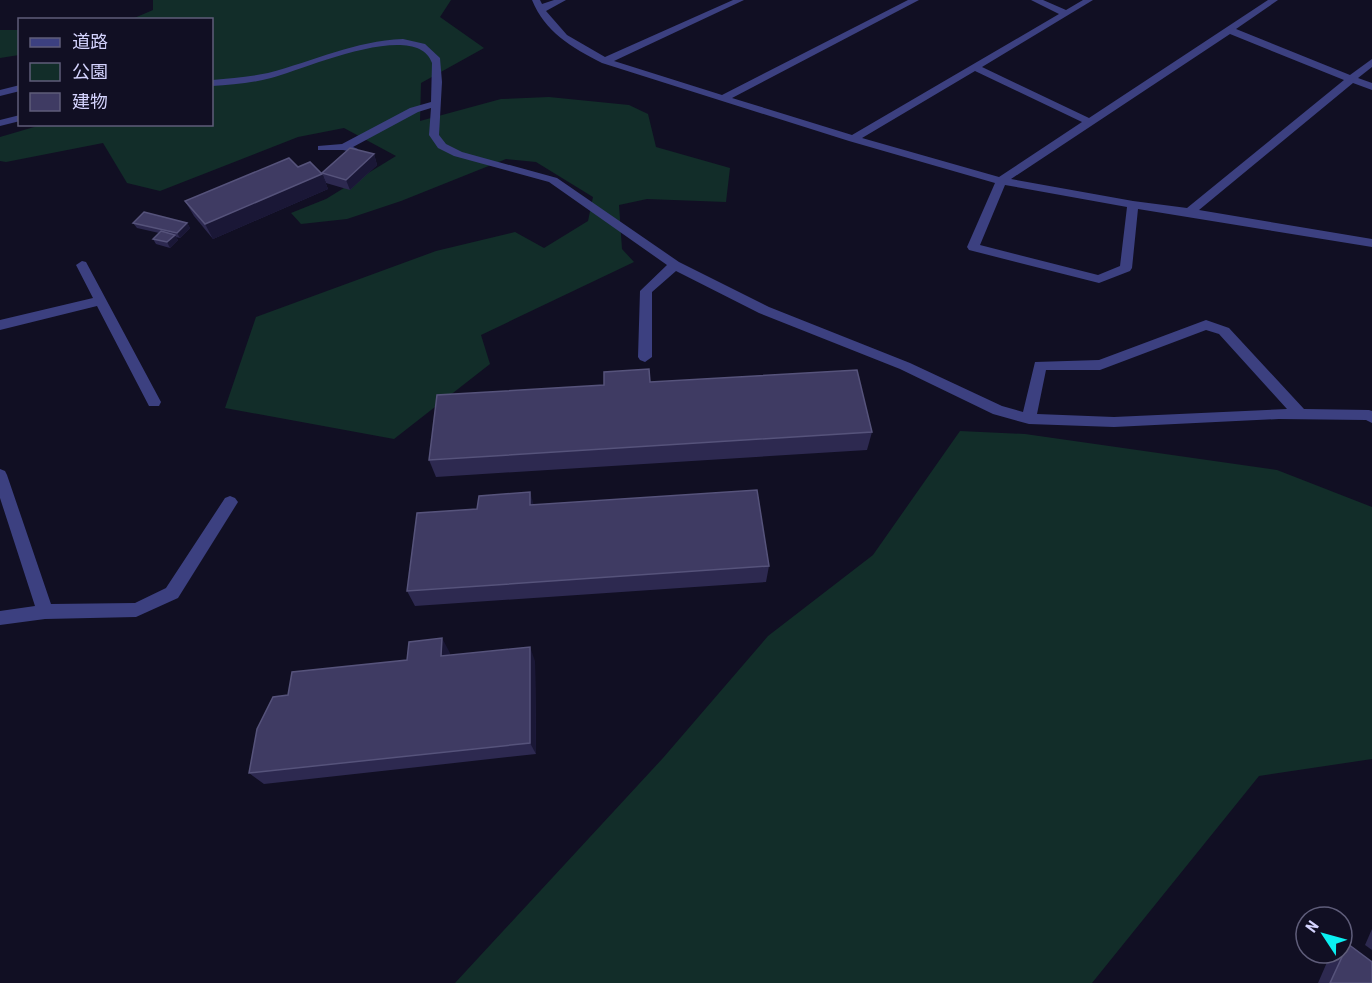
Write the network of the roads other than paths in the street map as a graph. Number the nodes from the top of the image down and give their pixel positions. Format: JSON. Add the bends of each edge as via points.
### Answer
{"nodes":[{"id":1,"x":562,"y":0,"type":"edge"},
{"id":2,"x":740,"y":0,"type":"edge"},
{"id":3,"x":915,"y":0,"type":"edge"},
{"id":4,"x":1035,"y":0,"type":"edge"},
{"id":5,"x":1089,"y":0,"type":"edge"},
{"id":6,"x":1274,"y":0,"type":"edge"},
{"id":7,"x":538,"y":5,"type":"edge"},
{"id":8,"x":1066,"y":13,"type":"junction"},
{"id":9,"x":1229,"y":30,"type":"junction"},
{"id":10,"x":605,"y":61,"type":"junction"},
{"id":11,"x":1372,"y":62,"type":"edge"},
{"id":12,"x":975,"y":67,"type":"junction"},
{"id":13,"x":1351,"y":79,"type":"junction"},
{"id":14,"x":213,"y":83,"type":"edge"},
{"id":15,"x":1372,"y":87,"type":"edge"},
{"id":16,"x":18,"y":88,"type":"edge"},
{"id":17,"x":0,"y":93,"type":"edge"},
{"id":18,"x":723,"y":98,"type":"junction"},
{"id":19,"x":435,"y":104,"type":"junction"},
{"id":20,"x":18,"y":118,"type":"edge"},
{"id":21,"x":1090,"y":122,"type":"junction"},
{"id":22,"x":0,"y":123,"type":"edge"},
{"id":23,"x":853,"y":139,"type":"junction"},
{"id":24,"x":344,"y":147,"type":"junction"},
{"id":25,"x":322,"y":148,"type":"dead end"},
{"id":26,"x":363,"y":155,"type":"edge"},
{"id":27,"x":1001,"y":180,"type":"junction"},
{"id":28,"x":1133,"y":206,"type":"junction"},
{"id":29,"x":1189,"y":212,"type":"junction"},
{"id":30,"x":1372,"y":243,"type":"edge"},
{"id":31,"x":82,"y":265,"type":"dead end"},
{"id":32,"x":675,"y":265,"type":"junction"},
{"id":33,"x":102,"y":300,"type":"junction"},
{"id":34,"x":0,"y":325,"type":"edge"},
{"id":35,"x":645,"y":357,"type":"dead end"},
{"id":36,"x":154,"y":402,"type":"dead end"},
{"id":37,"x":1301,"y":415,"type":"junction"},
{"id":38,"x":1372,"y":418,"type":"edge"},
{"id":39,"x":1029,"y":419,"type":"junction"},
{"id":40,"x":0,"y":475,"type":"edge"},
{"id":41,"x":230,"y":502,"type":"dead end"},
{"id":42,"x":45,"y":612,"type":"junction"},
{"id":43,"x":0,"y":618,"type":"edge"}],
"edges":[{"from":1,"to":7,"type":"street"},
{"from":2,"to":10,"type":"street"},
{"from":3,"to":18,"type":"street"},
{"from":4,"to":8,"type":"street"},
{"from":5,"to":8,"type":"street"},
{"from":6,"to":9,"type":"street"},
{"from":7,"to":10,"type":"street","via":[[549,26]]},
{"from":8,"to":12,"type":"street"},
{"from":9,"to":13,"type":"street"},
{"from":9,"to":21,"type":"street"},
{"from":10,"to":18,"type":"street"},
{"from":11,"to":13,"type":"street"},
{"from":12,"to":21,"type":"street"},
{"from":12,"to":23,"type":"street"},
{"from":13,"to":15,"type":"street"},
{"from":13,"to":29,"type":"street"},
{"from":14,"to":19,"type":"street","via":[[266,76],[353,49],[401,41],[430,50],[437,60]]},
{"from":16,"to":17,"type":"street"},
{"from":18,"to":23,"type":"street"},
{"from":19,"to":24,"type":"street","via":[[414,110]]},
{"from":19,"to":32,"type":"street","via":[[434,135],[441,146],[552,180]]},
{"from":20,"to":22,"type":"street"},
{"from":21,"to":27,"type":"street"},
{"from":23,"to":27,"type":"street"},
{"from":24,"to":25,"type":"street"},
{"from":24,"to":26,"type":"street"},
{"from":27,"to":28,"type":"street"},
{"from":27,"to":28,"type":"street","via":[[973,247],[1099,279],[1126,268]]},
{"from":28,"to":29,"type":"street"},
{"from":29,"to":30,"type":"street"},
{"from":31,"to":33,"type":"street"},
{"from":32,"to":35,"type":"street","via":[[646,291]]},
{"from":32,"to":39,"type":"street","via":[[764,310],[905,366],[998,410]]},
{"from":33,"to":34,"type":"street"},
{"from":33,"to":36,"type":"street"},
{"from":37,"to":38,"type":"street"},
{"from":37,"to":39,"type":"street","via":[[1114,422]]},
{"from":37,"to":39,"type":"street","via":[[1224,332],[1206,325],[1100,365],[1040,365]]},
{"from":40,"to":42,"type":"street"},
{"from":41,"to":42,"type":"street","via":[[172,593],[136,610]]},
{"from":42,"to":43,"type":"street"}]}
